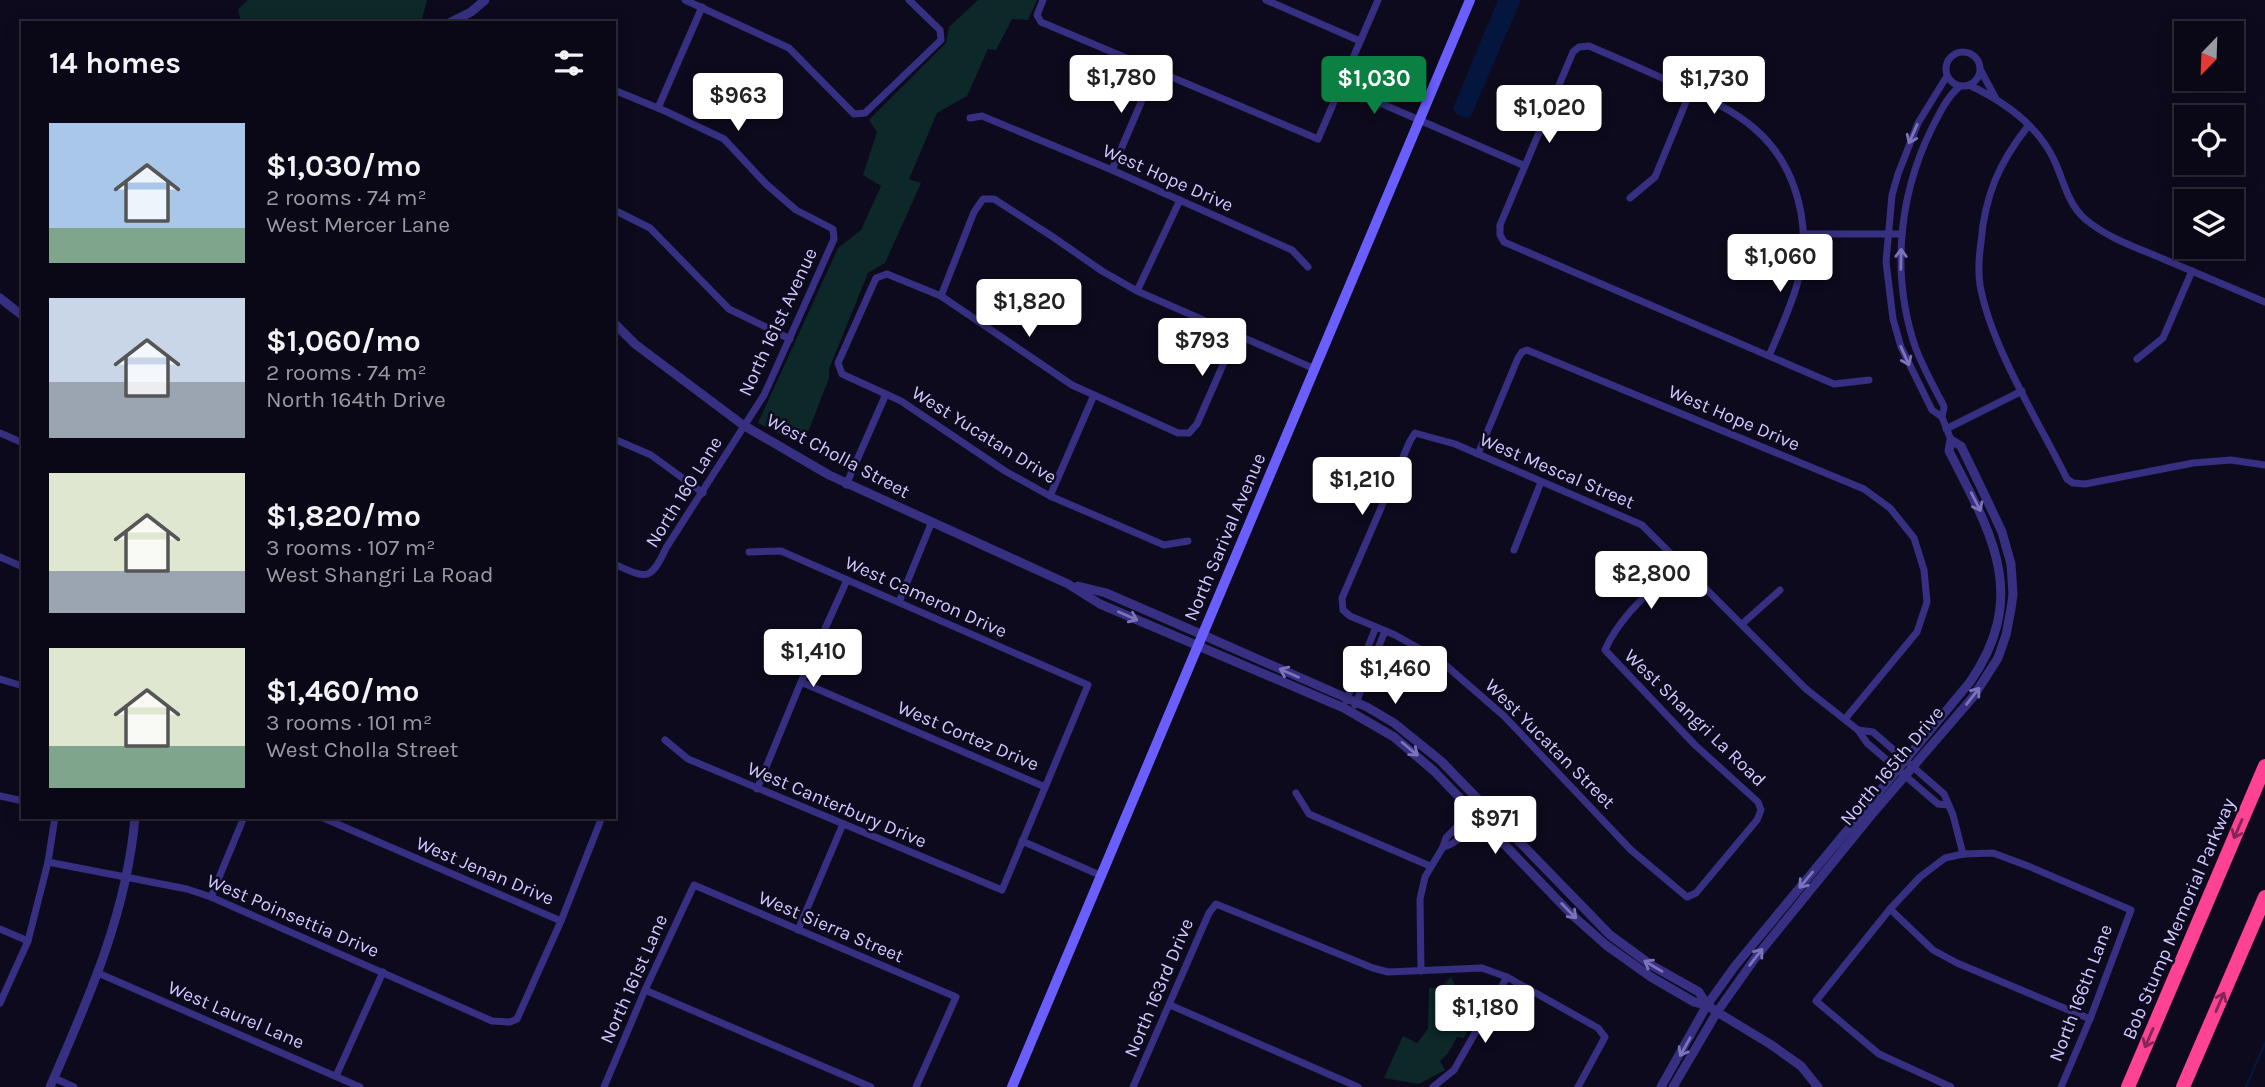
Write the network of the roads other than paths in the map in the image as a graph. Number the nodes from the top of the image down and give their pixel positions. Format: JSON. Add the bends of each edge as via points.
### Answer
{"nodes":[{"id":1,"x":485,"y":0,"type":"edge"},
{"id":2,"x":685,"y":0,"type":"edge"},
{"id":3,"x":909,"y":0,"type":"edge"},
{"id":4,"x":1043,"y":0,"type":"edge"},
{"id":5,"x":1266,"y":0,"type":"edge"},
{"id":6,"x":1378,"y":0,"type":"edge"},
{"id":7,"x":1469,"y":0,"type":"edge"},
{"id":8,"x":702,"y":8,"type":"junction"},
{"id":9,"x":471,"y":12,"type":"junction"},
{"id":10,"x":453,"y":21,"type":"edge"},
{"id":11,"x":464,"y":21,"type":"edge"},
{"id":12,"x":1360,"y":41,"type":"junction"},
{"id":13,"x":1156,"y":70,"type":"junction"},
{"id":14,"x":1981,"y":71,"type":"junction"},
{"id":15,"x":1947,"y":76,"type":"junction"},
{"id":16,"x":1340,"y":86,"type":"junction"},
{"id":17,"x":1964,"y":86,"type":"junction"},
{"id":18,"x":1691,"y":90,"type":"junction"},
{"id":19,"x":616,"y":91,"type":"edge"},
{"id":20,"x":1996,"y":98,"type":"junction"},
{"id":21,"x":657,"y":107,"type":"junction"},
{"id":22,"x":970,"y":118,"type":"dead end"},
{"id":23,"x":1418,"y":121,"type":"junction"},
{"id":24,"x":2028,"y":126,"type":"junction"},
{"id":25,"x":1525,"y":166,"type":"junction"},
{"id":26,"x":1112,"y":170,"type":"junction"},
{"id":27,"x":1630,"y":198,"type":"dead end"},
{"id":28,"x":1180,"y":200,"type":"junction"},
{"id":29,"x":616,"y":211,"type":"edge"},
{"id":30,"x":1803,"y":234,"type":"junction"},
{"id":31,"x":1888,"y":234,"type":"junction"},
{"id":32,"x":1902,"y":234,"type":"junction"},
{"id":33,"x":1308,"y":267,"type":"dead end"},
{"id":34,"x":2192,"y":271,"type":"junction"},
{"id":35,"x":1137,"y":291,"type":"junction"},
{"id":36,"x":941,"y":296,"type":"junction"},
{"id":37,"x":0,"y":298,"type":"edge"},
{"id":38,"x":2265,"y":302,"type":"edge"},
{"id":39,"x":21,"y":314,"type":"edge"},
{"id":40,"x":616,"y":325,"type":"edge"},
{"id":41,"x":1236,"y":335,"type":"junction"},
{"id":42,"x":790,"y":339,"type":"junction"},
{"id":43,"x":1769,"y":356,"type":"junction"},
{"id":44,"x":2137,"y":359,"type":"dead end"},
{"id":45,"x":1315,"y":369,"type":"junction"},
{"id":46,"x":1869,"y":380,"type":"dead end"},
{"id":47,"x":2022,"y":391,"type":"junction"},
{"id":48,"x":886,"y":394,"type":"junction"},
{"id":49,"x":1094,"y":395,"type":"junction"},
{"id":50,"x":1942,"y":417,"type":"junction"},
{"id":51,"x":744,"y":425,"type":"junction"},
{"id":52,"x":1946,"y":429,"type":"junction"},
{"id":53,"x":0,"y":433,"type":"edge"},
{"id":54,"x":616,"y":440,"type":"edge"},
{"id":55,"x":1951,"y":440,"type":"junction"},
{"id":56,"x":21,"y":442,"type":"edge"},
{"id":57,"x":1478,"y":454,"type":"junction"},
{"id":58,"x":2265,"y":465,"type":"edge"},
{"id":59,"x":1541,"y":482,"type":"junction"},
{"id":60,"x":846,"y":485,"type":"junction"},
{"id":61,"x":703,"y":493,"type":"junction"},
{"id":62,"x":1050,"y":496,"type":"junction"},
{"id":63,"x":931,"y":524,"type":"junction"},
{"id":64,"x":1188,"y":541,"type":"dead end"},
{"id":65,"x":1514,"y":550,"type":"dead end"},
{"id":66,"x":749,"y":552,"type":"dead end"},
{"id":67,"x":0,"y":557,"type":"edge"},
{"id":68,"x":1680,"y":562,"type":"junction"},
{"id":69,"x":616,"y":565,"type":"edge"},
{"id":70,"x":21,"y":566,"type":"edge"},
{"id":71,"x":847,"y":580,"type":"junction"},
{"id":72,"x":1068,"y":584,"type":"junction"},
{"id":73,"x":1780,"y":590,"type":"dead end"},
{"id":74,"x":899,"y":602,"type":"junction"},
{"id":75,"x":1343,"y":610,"type":"joint"},
{"id":76,"x":1742,"y":624,"type":"junction"},
{"id":77,"x":1376,"y":627,"type":"junction"},
{"id":78,"x":1385,"y":631,"type":"junction"},
{"id":79,"x":1203,"y":635,"type":"junction"},
{"id":80,"x":1198,"y":647,"type":"junction"},
{"id":81,"x":0,"y":679,"type":"edge"},
{"id":82,"x":801,"y":682,"type":"junction"},
{"id":83,"x":21,"y":684,"type":"edge"},
{"id":84,"x":1352,"y":700,"type":"junction"},
{"id":85,"x":1348,"y":710,"type":"junction"},
{"id":86,"x":1845,"y":719,"type":"junction"},
{"id":87,"x":1858,"y":730,"type":"junction"},
{"id":88,"x":665,"y":740,"type":"dead end"},
{"id":89,"x":1905,"y":759,"type":"junction"},
{"id":90,"x":1913,"y":766,"type":"junction"},
{"id":91,"x":2265,"y":766,"type":"edge"},
{"id":92,"x":1898,"y":768,"type":"junction"},
{"id":93,"x":1905,"y":775,"type":"junction"},
{"id":94,"x":1045,"y":787,"type":"junction"},
{"id":95,"x":757,"y":789,"type":"junction"},
{"id":96,"x":1296,"y":793,"type":"dead end"},
{"id":97,"x":0,"y":796,"type":"edge"},
{"id":98,"x":21,"y":801,"type":"edge"},
{"id":99,"x":1948,"y":805,"type":"junction"},
{"id":100,"x":1484,"y":806,"type":"junction"},
{"id":101,"x":1761,"y":810,"type":"joint"},
{"id":102,"x":1475,"y":814,"type":"junction"},
{"id":103,"x":55,"y":819,"type":"edge"},
{"id":104,"x":135,"y":819,"type":"edge"},
{"id":105,"x":243,"y":819,"type":"edge"},
{"id":106,"x":326,"y":819,"type":"edge"},
{"id":107,"x":603,"y":819,"type":"edge"},
{"id":108,"x":843,"y":824,"type":"junction"},
{"id":109,"x":1022,"y":841,"type":"junction"},
{"id":110,"x":1963,"y":854,"type":"junction"},
{"id":111,"x":48,"y":862,"type":"junction"},
{"id":112,"x":1430,"y":866,"type":"junction"},
{"id":113,"x":126,"y":876,"type":"junction"},
{"id":114,"x":1102,"y":876,"type":"junction"},
{"id":115,"x":694,"y":885,"type":"joint"},
{"id":116,"x":211,"y":897,"type":"junction"},
{"id":117,"x":2265,"y":897,"type":"edge"},
{"id":118,"x":1890,"y":909,"type":"junction"},
{"id":119,"x":561,"y":920,"type":"junction"},
{"id":120,"x":0,"y":929,"type":"edge"},
{"id":121,"x":799,"y":930,"type":"junction"},
{"id":122,"x":28,"y":941,"type":"junction"},
{"id":123,"x":1421,"y":971,"type":"junction"},
{"id":124,"x":383,"y":972,"type":"junction"},
{"id":125,"x":98,"y":973,"type":"junction"},
{"id":126,"x":1507,"y":977,"type":"junction"},
{"id":127,"x":645,"y":990,"type":"junction"},
{"id":128,"x":0,"y":1003,"type":"edge"},
{"id":129,"x":1170,"y":1005,"type":"junction"},
{"id":130,"x":1707,"y":1006,"type":"junction"},
{"id":131,"x":1717,"y":1012,"type":"junction"},
{"id":132,"x":2090,"y":1019,"type":"junction"},
{"id":133,"x":336,"y":1076,"type":"junction"},
{"id":134,"x":52,"y":1083,"type":"edge"},
{"id":135,"x":1932,"y":1083,"type":"edge"},
{"id":136,"x":74,"y":1087,"type":"edge"},
{"id":137,"x":360,"y":1087,"type":"edge"},
{"id":138,"x":604,"y":1087,"type":"edge"},
{"id":139,"x":871,"y":1087,"type":"edge"},
{"id":140,"x":916,"y":1087,"type":"edge"},
{"id":141,"x":1012,"y":1087,"type":"edge"},
{"id":142,"x":1133,"y":1087,"type":"edge"},
{"id":143,"x":1358,"y":1087,"type":"edge"},
{"id":144,"x":1433,"y":1087,"type":"edge"},
{"id":145,"x":1578,"y":1087,"type":"edge"},
{"id":146,"x":1661,"y":1087,"type":"edge"},
{"id":147,"x":1673,"y":1087,"type":"edge"},
{"id":148,"x":1818,"y":1087,"type":"edge"},
{"id":149,"x":1951,"y":1087,"type":"edge"},
{"id":150,"x":2061,"y":1087,"type":"edge"},
{"id":151,"x":2128,"y":1087,"type":"edge"},
{"id":152,"x":2183,"y":1087,"type":"edge"}],
"edges":[{"from":1,"to":9,"type":"street"},
{"from":2,"to":8,"type":"street"},
{"from":3,"to":8,"type":"street","via":[[940,30],[941,40],[865,113],[854,114],[789,47]]},
{"from":4,"to":13,"type":"street","via":[[1037,15],[1041,22]]},
{"from":5,"to":12,"type":"street"},
{"from":6,"to":12,"type":"street"},
{"from":7,"to":23,"type":"main road","name":"North Sarival Avenue"},
{"from":8,"to":21,"type":"street"},
{"from":9,"to":10,"type":"street"},
{"from":9,"to":11,"type":"street"},
{"from":12,"to":16,"type":"street"},
{"from":13,"to":16,"type":"street","via":[[1318,139]]},
{"from":13,"to":26,"type":"street"},
{"from":14,"to":15,"type":"street","via":[[1974,55],[1963,52],[1949,60]]},
{"from":14,"to":17,"type":"street","via":[[1976,81]]},
{"from":14,"to":20,"type":"street"},
{"from":15,"to":17,"type":"street"},
{"from":15,"to":31,"type":"street","one_way":true,"via":[[1908,145],[1892,195]]},
{"from":16,"to":23,"type":"street"},
{"from":17,"to":20,"type":"street"},
{"from":17,"to":32,"type":"street","via":[[1950,95],[1922,148]]},
{"from":18,"to":25,"type":"street","via":[[1590,46],[1579,47]]},
{"from":18,"to":27,"type":"street","via":[[1655,177]]},
{"from":18,"to":30,"type":"street","via":[[1744,119],[1768,142],[1786,166],[1798,197]]},
{"from":19,"to":21,"type":"street"},
{"from":20,"to":24,"type":"street"},
{"from":21,"to":42,"type":"street","name":"North 161st Avenue","via":[[724,139],[796,211],[833,229],[834,239]]},
{"from":22,"to":26,"type":"street","name":"West Hope Drive","via":[[982,116]]},
{"from":23,"to":25,"type":"street"},
{"from":23,"to":45,"type":"main road","name":"North Sarival Avenue"},
{"from":24,"to":34,"type":"street","via":[[2042,140],[2085,219],[2121,241]]},
{"from":24,"to":47,"type":"street","via":[[2012,146],[1990,191],[1980,252],[1980,283],[1988,317]]},
{"from":25,"to":43,"type":"street","via":[[1500,225],[1504,242]]},
{"from":26,"to":28,"type":"street","name":"West Hope Drive"},
{"from":28,"to":33,"type":"street","name":"West Hope Drive","via":[[1292,250]]},
{"from":28,"to":35,"type":"street"},
{"from":29,"to":42,"type":"street","via":[[650,229],[729,309]]},
{"from":30,"to":31,"type":"street"},
{"from":30,"to":43,"type":"street","via":[[1799,280]]},
{"from":31,"to":32,"type":"street"},
{"from":31,"to":50,"type":"street","one_way":true,"via":[[1893,319],[1909,364],[1932,410]]},
{"from":50,"to":32,"type":"street","one_way":true,"via":[[1944,407],[1909,325],[1900,270]]},
{"from":34,"to":38,"type":"street"},
{"from":34,"to":44,"type":"street","via":[[2163,338]]},
{"from":35,"to":36,"type":"street","via":[[994,200],[983,199]]},
{"from":35,"to":41,"type":"street"},
{"from":36,"to":48,"type":"street","name":"West Yucatan Drive","via":[[887,274],[876,278],[838,363],[842,374]]},
{"from":36,"to":49,"type":"street","via":[[1072,385]]},
{"from":37,"to":39,"type":"street"},
{"from":40,"to":51,"type":"street","name":"West Cholla Street"},
{"from":41,"to":45,"type":"street"},
{"from":41,"to":49,"type":"street","via":[[1189,433],[1178,433]]},
{"from":42,"to":51,"type":"street","name":"North 161st Avenue"},
{"from":43,"to":46,"type":"street","via":[[1835,384]]},
{"from":45,"to":79,"type":"main road","name":"North Sarival Avenue"},
{"from":47,"to":52,"type":"street"},
{"from":47,"to":58,"type":"street","via":[[2073,483],[2193,463],[2231,460]]},
{"from":48,"to":60,"type":"street"},
{"from":48,"to":62,"type":"street","name":"West Yucatan Drive"},
{"from":49,"to":62,"type":"street"},
{"from":50,"to":52,"type":"street","name":"North 165th Drive"},
{"from":51,"to":60,"type":"street","name":"West Cholla Street"},
{"from":51,"to":61,"type":"street","name":"North 160 Lane"},
{"from":52,"to":55,"type":"street","name":"North 165th Drive"},
{"from":53,"to":56,"type":"street"},
{"from":54,"to":61,"type":"street","via":[[651,455]]},
{"from":55,"to":89,"type":"street","name":"North 165th Drive","one_way":true,"via":[[1949,451],[1987,524],[1995,550],[2000,604],[1977,671]]},
{"from":90,"to":55,"type":"street","name":"North 165th Drive","one_way":true,"via":[[1973,698],[1992,669],[2006,635],[2012,601],[2011,564],[2002,532],[1961,446]]},
{"from":57,"to":59,"type":"street","name":"West Mescal Street"},
{"from":57,"to":75,"type":"street","name":"West Mescal Street","via":[[1415,433],[1342,598]]},
{"from":57,"to":86,"type":"street","name":"West Hope Drive","via":[[1518,358],[1527,350],[1864,489],[1890,508],[1914,538],[1927,602],[1917,632]]},
{"from":59,"to":65,"type":"street"},
{"from":59,"to":68,"type":"street","name":"West Mescal Street","via":[[1643,525]]},
{"from":60,"to":63,"type":"street","name":"West Cholla Street"},
{"from":61,"to":69,"type":"street","name":"North 160 Lane","via":[[651,574],[641,576]]},
{"from":62,"to":64,"type":"street","name":"West Yucatan Drive","via":[[1164,545]]},
{"from":63,"to":72,"type":"street","name":"West Cholla Street"},
{"from":63,"to":74,"type":"street"},
{"from":66,"to":71,"type":"street","name":"West Cameron Drive","via":[[781,551]]},
{"from":67,"to":70,"type":"street"},
{"from":68,"to":76,"type":"street","name":"West Mescal Street"},
{"from":68,"to":101,"type":"street","name":"West Shangri La Road","via":[[1618,627],[1605,650]]},
{"from":71,"to":74,"type":"street","name":"West Cameron Drive"},
{"from":71,"to":82,"type":"street"},
{"from":72,"to":79,"type":"street","name":"West Cholla Street","via":[[1105,593]]},
{"from":72,"to":80,"type":"street","name":"West Cholla Street","one_way":true,"via":[[1100,604]]},
{"from":73,"to":76,"type":"street"},
{"from":74,"to":94,"type":"street","name":"West Cameron Drive","via":[[1088,685]]},
{"from":75,"to":77,"type":"street","name":"West Yucatan Street"},
{"from":76,"to":86,"type":"street","name":"West Mescal Street","via":[[1806,689]]},
{"from":77,"to":78,"type":"street","name":"West Yucatan Street"},
{"from":77,"to":84,"type":"street"},
{"from":78,"to":84,"type":"street"},
{"from":78,"to":101,"type":"street","name":"West Yucatan Street","via":[[1440,660],[1504,716],[1631,850],[1687,897],[1696,892]]},
{"from":79,"to":80,"type":"main road","name":"North Sarival Avenue"},
{"from":84,"to":79,"type":"street","name":"West Cholla Street","one_way":true},
{"from":80,"to":85,"type":"street","name":"West Cholla Street"},
{"from":80,"to":114,"type":"main road","name":"North Sarival Avenue"},
{"from":81,"to":83,"type":"street"},
{"from":82,"to":94,"type":"street","name":"West Cortez Drive"},
{"from":82,"to":95,"type":"street"},
{"from":84,"to":85,"type":"street"},
{"from":84,"to":100,"type":"street","name":"West Cholla Street","via":[[1416,739]]},
{"from":85,"to":102,"type":"street","name":"West Cholla Street","one_way":true,"via":[[1405,744]]},
{"from":86,"to":87,"type":"street","name":"West Mescal Street"},
{"from":87,"to":89,"type":"street","name":"West Mescal Street","via":[[1873,732]]},
{"from":87,"to":92,"type":"street","name":"West Mescal Street"},
{"from":88,"to":95,"type":"street","name":"West Canterbury Drive","via":[[688,759]]},
{"from":89,"to":90,"type":"street","name":"West Mescal Street"},
{"from":89,"to":92,"type":"street","name":"North 165th Drive"},
{"from":90,"to":93,"type":"street","name":"North 165th Drive"},
{"from":90,"to":99,"type":"street","name":"West Mescal Street","via":[[1944,794]]},
{"from":91,"to":151,"type":"highway","name":"Bob Stump Memorial Parkway","one_way":true},
{"from":92,"to":93,"type":"street","name":"West Mescal Street"},
{"from":92,"to":130,"type":"street","name":"North 165th Drive","one_way":true,"via":[[1761,933]]},
{"from":93,"to":99,"type":"street","name":"West Mescal Street","via":[[1938,804]]},
{"from":131,"to":93,"type":"street","name":"North 165th Drive","one_way":true,"via":[[1764,947]]},
{"from":94,"to":109,"type":"street"},
{"from":95,"to":108,"type":"street","name":"West Canterbury Drive"},
{"from":96,"to":112,"type":"street","via":[[1309,814]]},
{"from":97,"to":98,"type":"street"},
{"from":99,"to":110,"type":"street","name":"West Mescal Street"},
{"from":100,"to":102,"type":"street"},
{"from":130,"to":100,"type":"street","name":"West Cholla Street","one_way":true,"via":[[1699,992],[1610,935]]},
{"from":102,"to":112,"type":"street","via":[[1474,823],[1452,845],[1443,847]]},
{"from":102,"to":130,"type":"street","name":"West Cholla Street","one_way":true,"via":[[1606,945],[1651,977]]},
{"from":103,"to":111,"type":"street"},
{"from":104,"to":113,"type":"street"},
{"from":105,"to":116,"type":"street"},
{"from":106,"to":119,"type":"street","name":"West Jenan Drive"},
{"from":107,"to":119,"type":"street"},
{"from":108,"to":109,"type":"street","name":"West Canterbury Drive","via":[[1002,890]]},
{"from":108,"to":121,"type":"street"},
{"from":109,"to":114,"type":"street"},
{"from":110,"to":118,"type":"street","via":[[1945,858]]},
{"from":110,"to":132,"type":"street","name":"North 166th Lane","via":[[1993,853],[2131,910]]},
{"from":111,"to":113,"type":"street","name":"West Poinsettia Drive"},
{"from":111,"to":122,"type":"street"},
{"from":112,"to":123,"type":"street","via":[[1420,899]]},
{"from":113,"to":116,"type":"street","name":"West Poinsettia Drive"},
{"from":113,"to":125,"type":"street"},
{"from":114,"to":141,"type":"main road","name":"North Sarival Avenue"},
{"from":115,"to":121,"type":"street","name":"West Sierra Street"},
{"from":115,"to":127,"type":"street","name":"North 161st Lane"},
{"from":116,"to":124,"type":"street","name":"West Poinsettia Drive"},
{"from":152,"to":117,"type":"highway","one_way":true},
{"from":118,"to":132,"type":"street","via":[[1933,950],[1957,964]]},
{"from":118,"to":135,"type":"street","via":[[1816,1001],[1879,1054]]},
{"from":119,"to":124,"type":"street","name":"West Poinsettia Drive","via":[[517,1019],[510,1022],[492,1021]]},
{"from":120,"to":122,"type":"street"},
{"from":121,"to":140,"type":"street","name":"West Sierra Street","via":[[956,997]]},
{"from":122,"to":128,"type":"street"},
{"from":123,"to":126,"type":"street","via":[[1482,968]]},
{"from":123,"to":129,"type":"street","name":"North 163rd Drive","via":[[1373,968],[1216,904]]},
{"from":124,"to":133,"type":"street"},
{"from":125,"to":133,"type":"street","name":"West Laurel Lane"},
{"from":125,"to":134,"type":"street"},
{"from":126,"to":144,"type":"street","via":[[1454,1070]]},
{"from":126,"to":145,"type":"street","via":[[1598,1028],[1605,1037]]},
{"from":127,"to":138,"type":"street","name":"North 161st Lane"},
{"from":127,"to":139,"type":"street"},
{"from":129,"to":142,"type":"street","name":"North 163rd Drive"},
{"from":129,"to":143,"type":"street"},
{"from":130,"to":131,"type":"street","name":"West Cholla Street"},
{"from":130,"to":146,"type":"street","name":"North 165th Drive","one_way":true},
{"from":131,"to":147,"type":"street","name":"North 165th Drive"},
{"from":131,"to":148,"type":"street","name":"West Cholla Street","via":[[1801,1066]]},
{"from":132,"to":150,"type":"street","name":"North 166th Lane"},
{"from":133,"to":137,"type":"street","name":"West Laurel Lane"},
{"from":134,"to":136,"type":"street"},
{"from":135,"to":149,"type":"street"}]}
